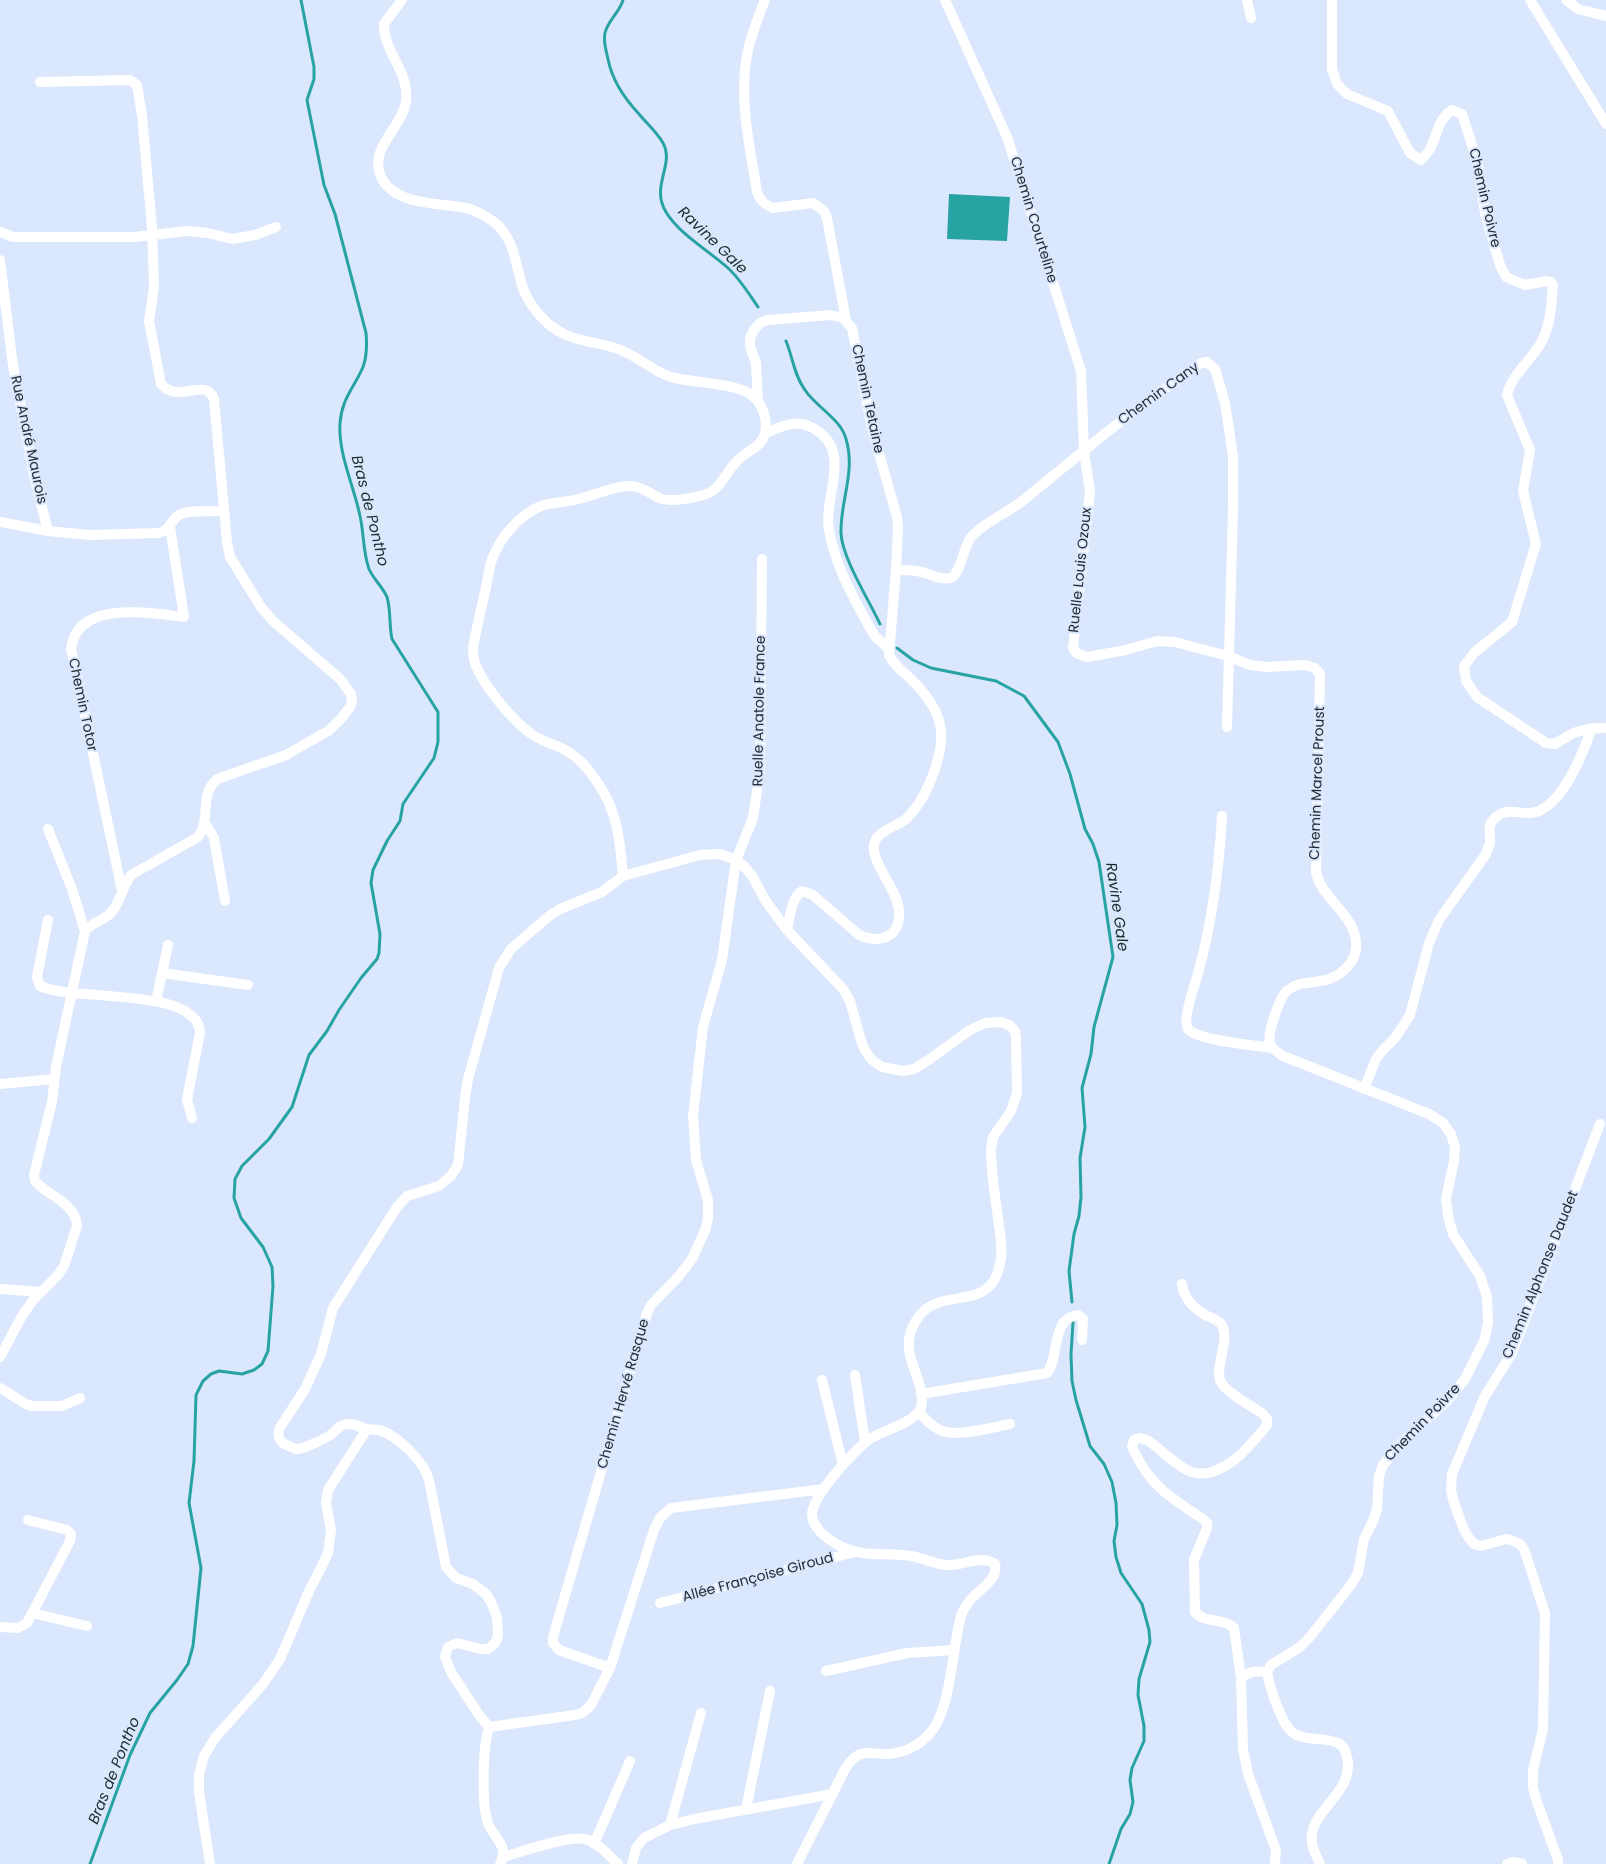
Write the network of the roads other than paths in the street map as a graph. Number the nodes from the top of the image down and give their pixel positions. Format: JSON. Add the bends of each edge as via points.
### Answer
{"nodes":[{"id":1,"x":402,"y":0,"type":"edge"},
{"id":2,"x":765,"y":0,"type":"edge"},
{"id":3,"x":945,"y":0,"type":"edge"},
{"id":4,"x":1247,"y":0,"type":"edge"},
{"id":5,"x":1332,"y":0,"type":"edge"},
{"id":6,"x":1530,"y":0,"type":"edge"},
{"id":7,"x":1566,"y":0,"type":"edge"},
{"id":8,"x":1606,"y":16,"type":"edge"},
{"id":9,"x":1251,"y":18,"type":"dead end"},
{"id":10,"x":40,"y":82,"type":"dead end"},
{"id":11,"x":1606,"y":124,"type":"edge"},
{"id":12,"x":276,"y":227,"type":"dead end"},
{"id":13,"x":0,"y":233,"type":"edge"},
{"id":14,"x":153,"y":235,"type":"junction"},
{"id":15,"x":0,"y":260,"type":"edge"},
{"id":16,"x":846,"y":320,"type":"junction"},
{"id":17,"x":758,"y":402,"type":"junction"},
{"id":18,"x":765,"y":433,"type":"junction"},
{"id":19,"x":1084,"y":451,"type":"junction"},
{"id":20,"x":224,"y":511,"type":"junction"},
{"id":21,"x":0,"y":522,"type":"edge"},
{"id":22,"x":170,"y":527,"type":"junction"},
{"id":23,"x":48,"y":531,"type":"junction"},
{"id":24,"x":762,"y":559,"type":"dead end"},
{"id":25,"x":896,"y":570,"type":"junction"},
{"id":26,"x":888,"y":648,"type":"junction"},
{"id":27,"x":1228,"y":656,"type":"junction"},
{"id":28,"x":1227,"y":727,"type":"dead end"},
{"id":29,"x":1592,"y":728,"type":"junction"},
{"id":30,"x":1606,"y":728,"type":"edge"},
{"id":31,"x":1222,"y":816,"type":"dead end"},
{"id":32,"x":205,"y":823,"type":"junction"},
{"id":33,"x":48,"y":829,"type":"dead end"},
{"id":34,"x":736,"y":860,"type":"junction"},
{"id":35,"x":623,"y":876,"type":"junction"},
{"id":36,"x":122,"y":891,"type":"junction"},
{"id":37,"x":225,"y":901,"type":"dead end"},
{"id":38,"x":48,"y":920,"type":"dead end"},
{"id":39,"x":787,"y":930,"type":"junction"},
{"id":40,"x":85,"y":931,"type":"junction"},
{"id":41,"x":168,"y":945,"type":"dead end"},
{"id":42,"x":162,"y":973,"type":"junction"},
{"id":43,"x":248,"y":985,"type":"dead end"},
{"id":44,"x":71,"y":992,"type":"junction"},
{"id":45,"x":156,"y":1001,"type":"junction"},
{"id":46,"x":1272,"y":1048,"type":"junction"},
{"id":47,"x":54,"y":1079,"type":"junction"},
{"id":48,"x":0,"y":1084,"type":"edge"},
{"id":49,"x":1364,"y":1089,"type":"junction"},
{"id":50,"x":192,"y":1118,"type":"dead end"},
{"id":51,"x":1600,"y":1124,"type":"dead end"},
{"id":52,"x":1182,"y":1284,"type":"dead end"},
{"id":53,"x":0,"y":1289,"type":"edge"},
{"id":54,"x":41,"y":1292,"type":"junction"},
{"id":55,"x":1082,"y":1340,"type":"dead end"},
{"id":56,"x":0,"y":1357,"type":"edge"},
{"id":57,"x":855,"y":1375,"type":"dead end"},
{"id":58,"x":822,"y":1380,"type":"dead end"},
{"id":59,"x":0,"y":1388,"type":"edge"},
{"id":60,"x":921,"y":1394,"type":"junction"},
{"id":61,"x":80,"y":1398,"type":"dead end"},
{"id":62,"x":919,"y":1412,"type":"junction"},
{"id":63,"x":1010,"y":1424,"type":"dead end"},
{"id":64,"x":367,"y":1429,"type":"junction"},
{"id":65,"x":865,"y":1442,"type":"junction"},
{"id":66,"x":843,"y":1465,"type":"junction"},
{"id":67,"x":824,"y":1489,"type":"junction"},
{"id":68,"x":28,"y":1520,"type":"dead end"},
{"id":69,"x":856,"y":1552,"type":"junction"},
{"id":70,"x":660,"y":1604,"type":"dead end"},
{"id":71,"x":32,"y":1613,"type":"junction"},
{"id":72,"x":87,"y":1626,"type":"dead end"},
{"id":73,"x":0,"y":1627,"type":"edge"},
{"id":74,"x":954,"y":1650,"type":"junction"},
{"id":75,"x":610,"y":1668,"type":"junction"},
{"id":76,"x":826,"y":1672,"type":"dead end"},
{"id":77,"x":1267,"y":1673,"type":"junction"},
{"id":78,"x":1241,"y":1678,"type":"junction"},
{"id":79,"x":770,"y":1691,"type":"dead end"},
{"id":80,"x":701,"y":1712,"type":"dead end"},
{"id":81,"x":489,"y":1726,"type":"junction"},
{"id":82,"x":630,"y":1761,"type":"dead end"},
{"id":83,"x":832,"y":1794,"type":"junction"},
{"id":84,"x":746,"y":1809,"type":"junction"},
{"id":85,"x":670,"y":1825,"type":"junction"},
{"id":86,"x":594,"y":1844,"type":"junction"},
{"id":87,"x":502,"y":1860,"type":"edge"},
{"id":88,"x":210,"y":1864,"type":"edge"},
{"id":89,"x":618,"y":1864,"type":"edge"},
{"id":90,"x":632,"y":1864,"type":"edge"},
{"id":91,"x":796,"y":1864,"type":"edge"},
{"id":92,"x":1275,"y":1864,"type":"edge"},
{"id":93,"x":1320,"y":1864,"type":"edge"},
{"id":94,"x":1507,"y":1864,"type":"edge"},
{"id":95,"x":1522,"y":1864,"type":"edge"},
{"id":96,"x":1558,"y":1864,"type":"edge"}],
"edges":[{"from":1,"to":17,"type":"street","via":[[384,24],[386,38],[406,85],[403,115],[384,142],[379,156],[381,178],[387,185],[409,199],[470,210],[496,223],[512,245],[524,291],[534,309],[565,334],[626,352],[672,378],[737,388]]},
{"from":2,"to":16,"type":"street","name":"Chemin Tetaine","via":[[748,48],[744,89],[744,108],[759,198],[773,208],[813,203],[824,211]]},
{"from":3,"to":19,"type":"street","name":"Chemin Courteline","via":[[1007,137],[1081,371]]},
{"from":4,"to":9,"type":"street"},
{"from":5,"to":29,"type":"street","name":"Chemin Poivre","via":[[1332,69],[1337,84],[1347,94],[1388,110],[1410,153],[1421,160],[1430,150],[1440,121],[1446,114],[1452,110],[1462,114],[1478,164],[1485,213],[1506,277],[1525,285],[1547,281],[1553,285],[1546,334],[1509,386],[1508,395],[1530,450],[1523,491],[1536,544],[1512,622],[1475,652],[1464,666],[1466,681],[1477,698],[1546,743],[1555,744],[1580,729]]},
{"from":6,"to":11,"type":"street"},
{"from":7,"to":8,"type":"street","via":[[1578,9]]},
{"from":10,"to":14,"type":"street","via":[[135,82],[142,116]]},
{"from":12,"to":14,"type":"street","via":[[232,239],[198,231]]},
{"from":13,"to":14,"type":"street","via":[[13,237]]},
{"from":14,"to":20,"type":"street","via":[[154,287],[149,320],[158,375],[166,390],[182,393],[204,389],[212,394]]},
{"from":15,"to":23,"type":"street","name":"Rue André Maurois","via":[[13,366]]},
{"from":16,"to":17,"type":"street","via":[[831,315],[768,320],[756,326],[750,346],[756,363]]},
{"from":16,"to":25,"type":"street","name":"Chemin Tetaine","via":[[852,328],[872,429],[897,517]]},
{"from":17,"to":18,"type":"street","via":[[764,415]]},
{"from":18,"to":26,"type":"street","via":[[795,422],[821,434],[830,444],[834,468],[827,515],[829,530],[844,580],[875,636]]},
{"from":18,"to":35,"type":"street","via":[[759,444],[738,460],[711,492],[675,501],[629,486],[543,506],[522,518],[503,539],[492,558],[473,658],[494,694],[520,724],[536,737],[577,758],[599,784],[616,823]]},
{"from":19,"to":25,"type":"street","name":"Chemin Cany","via":[[1022,501],[984,525],[966,546],[961,567],[953,577],[943,579],[916,570]]},
{"from":19,"to":27,"type":"street","name":"Ruelle Louis Ozoux","via":[[1090,492],[1073,648],[1076,653],[1087,656],[1157,641],[1175,642]]},
{"from":19,"to":27,"type":"street","name":"Chemin Cany","via":[[1201,363],[1212,365],[1225,403],[1233,456]]},
{"from":20,"to":22,"type":"street","via":[[180,514]]},
{"from":20,"to":32,"type":"street","via":[[230,557],[261,607],[340,679],[352,701],[340,720],[311,741],[286,755],[217,779],[206,794]]},
{"from":21,"to":23,"type":"street"},
{"from":22,"to":23,"type":"street","via":[[158,533],[90,535]]},
{"from":22,"to":36,"type":"street","name":"Chemin Totor","via":[[184,617],[111,612],[80,627],[72,641],[72,655]]},
{"from":24,"to":34,"type":"street","name":"Ruelle Anatole France","via":[[760,770],[754,818]]},
{"from":25,"to":26,"type":"street","name":"Chemin Tetaine"},
{"from":26,"to":39,"type":"street","via":[[892,660],[931,703],[942,732],[934,771],[920,800],[908,817],[882,833],[875,842],[876,858],[897,901],[899,920],[889,936],[880,940],[870,939],[858,934],[813,895],[802,891],[794,900]]},
{"from":27,"to":28,"type":"street","name":"Chemin Cany"},
{"from":27,"to":46,"type":"street","name":"Chemin Marcel Proust","via":[[1250,665],[1311,666],[1320,674],[1316,874],[1322,889],[1349,919],[1356,938],[1356,952],[1342,972],[1329,980],[1295,986],[1283,995],[1270,1033]]},
{"from":29,"to":30,"type":"street"},
{"from":29,"to":49,"type":"street","via":[[1580,760],[1555,799],[1535,812],[1524,814],[1510,810],[1502,813],[1490,824],[1486,854],[1439,920],[1429,943],[1410,1015],[1376,1059]]},
{"from":31,"to":46,"type":"street","via":[[1220,860],[1207,941],[1186,1025],[1195,1034]]},
{"from":32,"to":36,"type":"street","via":[[203,830],[191,842],[132,875]]},
{"from":32,"to":37,"type":"street","via":[[214,838]]},
{"from":33,"to":40,"type":"street"},
{"from":34,"to":35,"type":"street","via":[[720,854],[700,855]]},
{"from":34,"to":39,"type":"street","via":[[753,877]]},
{"from":34,"to":75,"type":"street","name":"Chemin Hervé Rasque","via":[[722,960],[703,1027],[693,1116],[696,1160],[708,1200],[706,1228],[692,1259],[647,1313],[553,1637],[553,1643],[559,1650]]},
{"from":35,"to":64,"type":"street","via":[[602,892],[549,916],[518,942],[505,958],[496,978],[468,1079],[458,1165],[439,1186],[413,1193],[397,1207],[333,1308],[321,1354],[278,1434],[283,1442],[298,1449],[324,1439],[341,1426],[354,1424]]},
{"from":36,"to":40,"type":"street","via":[[112,913]]},
{"from":38,"to":44,"type":"street","via":[[37,980],[42,988]]},
{"from":39,"to":60,"type":"street","via":[[843,989],[850,1001],[862,1044],[872,1060],[882,1067],[903,1071],[914,1069],[985,1023],[1001,1022],[1015,1031],[1015,1103],[994,1137],[991,1150],[1002,1246],[1000,1264],[996,1277],[985,1291],[939,1301],[915,1322],[908,1344]]},
{"from":40,"to":44,"type":"street"},
{"from":41,"to":42,"type":"street"},
{"from":42,"to":43,"type":"street"},
{"from":42,"to":45,"type":"street"},
{"from":44,"to":45,"type":"street"},
{"from":44,"to":47,"type":"street"},
{"from":45,"to":50,"type":"street","via":[[188,1012],[200,1025],[187,1100]]},
{"from":46,"to":49,"type":"street","via":[[1283,1056]]},
{"from":47,"to":48,"type":"street"},
{"from":47,"to":54,"type":"street","via":[[52,1102],[34,1175],[39,1185],[71,1210],[77,1226],[64,1266]]},
{"from":49,"to":77,"type":"street","name":"Chemin Poivre","via":[[1429,1114],[1443,1123],[1451,1134],[1454,1161],[1446,1199],[1448,1216],[1453,1234],[1480,1276],[1487,1297],[1488,1323],[1484,1341],[1465,1379],[1447,1402],[1404,1440],[1383,1465],[1377,1509],[1364,1539],[1358,1573],[1351,1585],[1309,1638],[1271,1665]]},
{"from":51,"to":96,"type":"street","name":"Chemin Alphonse Daudet","via":[[1512,1353],[1486,1396],[1451,1481],[1453,1500],[1464,1530],[1474,1544],[1481,1546],[1506,1539],[1524,1549],[1545,1613],[1543,1729],[1533,1770],[1533,1788]]},
{"from":52,"to":78,"type":"street","via":[[1191,1304],[1222,1325],[1224,1339],[1219,1376],[1222,1384],[1263,1414],[1267,1419],[1266,1425],[1239,1456],[1206,1474],[1190,1472],[1147,1440],[1134,1440],[1132,1447],[1155,1485],[1207,1523],[1194,1560],[1195,1612],[1204,1619],[1228,1623],[1234,1628]]},
{"from":53,"to":54,"type":"street"},
{"from":54,"to":56,"type":"street","via":[[22,1316]]},
{"from":55,"to":60,"type":"street","via":[[1083,1319],[1073,1315],[1058,1335],[1053,1362],[1047,1373]]},
{"from":57,"to":65,"type":"street"},
{"from":58,"to":66,"type":"street"},
{"from":59,"to":61,"type":"street","via":[[32,1406],[62,1406]]},
{"from":60,"to":62,"type":"street"},
{"from":62,"to":63,"type":"street","via":[[933,1426],[952,1433]]},
{"from":62,"to":65,"type":"street","via":[[909,1421]]},
{"from":64,"to":81,"type":"street","via":[[393,1437],[421,1463],[429,1480],[446,1567],[456,1578],[473,1584],[486,1594],[495,1609],[498,1632],[492,1646],[480,1649],[456,1642],[448,1648],[445,1657],[451,1672]]},
{"from":64,"to":88,"type":"street","via":[[328,1490],[326,1504],[331,1530],[328,1553],[280,1659],[204,1756],[199,1792]]},
{"from":65,"to":66,"type":"street"},
{"from":66,"to":67,"type":"street"},
{"from":67,"to":69,"type":"street","via":[[813,1508],[815,1524],[826,1537]]},
{"from":67,"to":75,"type":"street","via":[[672,1508],[665,1512],[654,1530]]},
{"from":68,"to":71,"type":"street","via":[[67,1530],[71,1534]]},
{"from":69,"to":70,"type":"street","name":"Allée Françoise Giroud"},
{"from":69,"to":74,"type":"street","via":[[911,1556],[946,1565],[984,1560],[995,1564],[994,1576],[963,1610]]},
{"from":71,"to":72,"type":"street"},
{"from":71,"to":73,"type":"street","via":[[27,1623],[18,1628]]},
{"from":74,"to":76,"type":"street","via":[[907,1653]]},
{"from":74,"to":83,"type":"street","via":[[940,1716],[929,1734],[917,1744],[895,1753],[856,1755]]},
{"from":75,"to":81,"type":"street","via":[[590,1705],[582,1713]]},
{"from":77,"to":78,"type":"street","via":[[1248,1672]]},
{"from":77,"to":93,"type":"street","via":[[1282,1718],[1293,1733],[1308,1740],[1336,1742],[1342,1746],[1348,1760],[1344,1782],[1312,1831],[1312,1842]]},
{"from":78,"to":92,"type":"street","via":[[1243,1749],[1248,1774],[1276,1850]]},
{"from":79,"to":84,"type":"street"},
{"from":80,"to":85,"type":"street"},
{"from":81,"to":87,"type":"street","via":[[484,1750],[486,1810],[488,1822],[502,1848]]},
{"from":82,"to":86,"type":"street"},
{"from":83,"to":84,"type":"street"},
{"from":83,"to":91,"type":"street"},
{"from":84,"to":85,"type":"street"},
{"from":85,"to":90,"type":"street","via":[[644,1838],[636,1848]]},
{"from":86,"to":87,"type":"street","via":[[584,1839],[571,1839]]},
{"from":86,"to":89,"type":"street"},
{"from":94,"to":95,"type":"street"}]}
